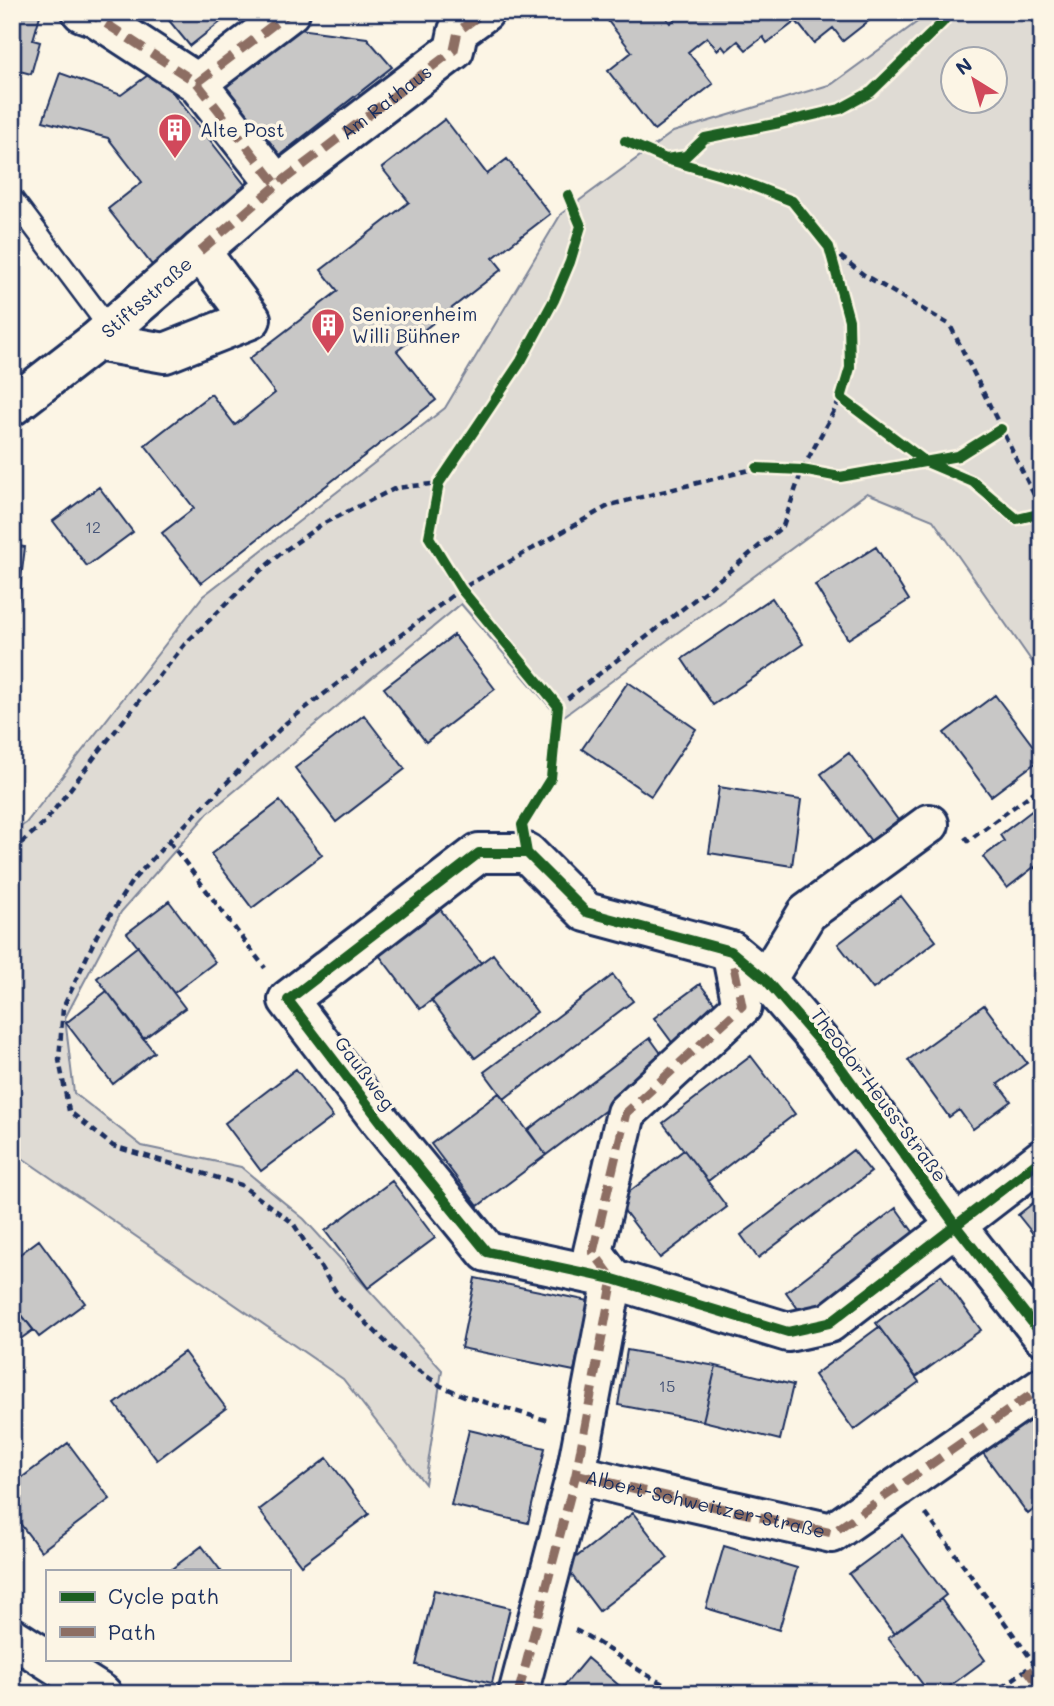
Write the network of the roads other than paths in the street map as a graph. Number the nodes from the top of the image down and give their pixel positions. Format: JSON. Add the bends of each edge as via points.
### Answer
{"nodes":[{"id":1,"x":82,"y":12,"type":"edge"},
{"id":2,"x":290,"y":12,"type":"edge"},
{"id":3,"x":484,"y":12,"type":"edge"},
{"id":4,"x":197,"y":83,"type":"junction"},
{"id":5,"x":277,"y":185,"type":"junction"},
{"id":6,"x":12,"y":198,"type":"edge"},
{"id":7,"x":200,"y":251,"type":"junction"},
{"id":8,"x":103,"y":335,"type":"junction"},
{"id":9,"x":12,"y":407,"type":"edge"},
{"id":10,"x":929,"y":824,"type":"road end"},
{"id":11,"x":732,"y":951,"type":"junction"},
{"id":12,"x":766,"y":979,"type":"junction"},
{"id":13,"x":288,"y":1000,"type":"joint"},
{"id":14,"x":1042,"y":1159,"type":"edge"},
{"id":15,"x":956,"y":1226,"type":"junction"},
{"id":16,"x":613,"y":1279,"type":"junction"},
{"id":17,"x":1042,"y":1335,"type":"edge"},
{"id":18,"x":1042,"y":1387,"type":"edge"},
{"id":19,"x":576,"y":1474,"type":"junction"},
{"id":20,"x":12,"y":1637,"type":"edge"},
{"id":21,"x":46,"y":1659,"type":"edge"},
{"id":22,"x":48,"y":1660,"type":"edge"},
{"id":23,"x":102,"y":1694,"type":"edge"},
{"id":24,"x":518,"y":1694,"type":"edge"}],
"edges":[{"from":1,"to":4,"type":"street"},
{"from":2,"to":4,"type":"street"},
{"from":3,"to":5,"type":"street","name":"Am Rathaus","via":[[458,31],[454,50]]},
{"from":4,"to":5,"type":"street"},
{"from":5,"to":7,"type":"street","name":"Am Rathaus"},
{"from":6,"to":8,"type":"lane"},
{"from":7,"to":8,"type":"street","name":"Stiftsstraße"},
{"from":7,"to":8,"type":"street","name":"Stiftsstraße","via":[[251,319],[165,353]]},
{"from":8,"to":9,"type":"street","name":"Stiftsstraße"},
{"from":10,"to":12,"type":"street","via":[[807,913]]},
{"from":11,"to":12,"type":"street","name":"Theodor-Heuss-Straße"},
{"from":11,"to":13,"type":"street","name":"Theodor-Heuss-Straße","via":[[586,912],[527,853],[479,853]]},
{"from":11,"to":16,"type":"street","via":[[742,1006],[626,1113],[593,1252]]},
{"from":12,"to":15,"type":"street","name":"Theodor-Heuss-Straße","via":[[836,1061]]},
{"from":13,"to":16,"type":"street","name":"Gaußweg","via":[[487,1252]]},
{"from":14,"to":15,"type":"street"},
{"from":15,"to":16,"type":"street","via":[[829,1323],[788,1332]]},
{"from":15,"to":17,"type":"street","name":"Theodor-Heuss-Straße"},
{"from":16,"to":19,"type":"street","name":"Albert-Schweitzer-Straße"},
{"from":18,"to":19,"type":"street","name":"Albert-Schweitzer-Straße","via":[[832,1533]]},
{"from":19,"to":24,"type":"street","name":"Albert-Schweitzer-Straße"},
{"from":20,"to":21,"type":"street"},
{"from":22,"to":23,"type":"street"}]}
